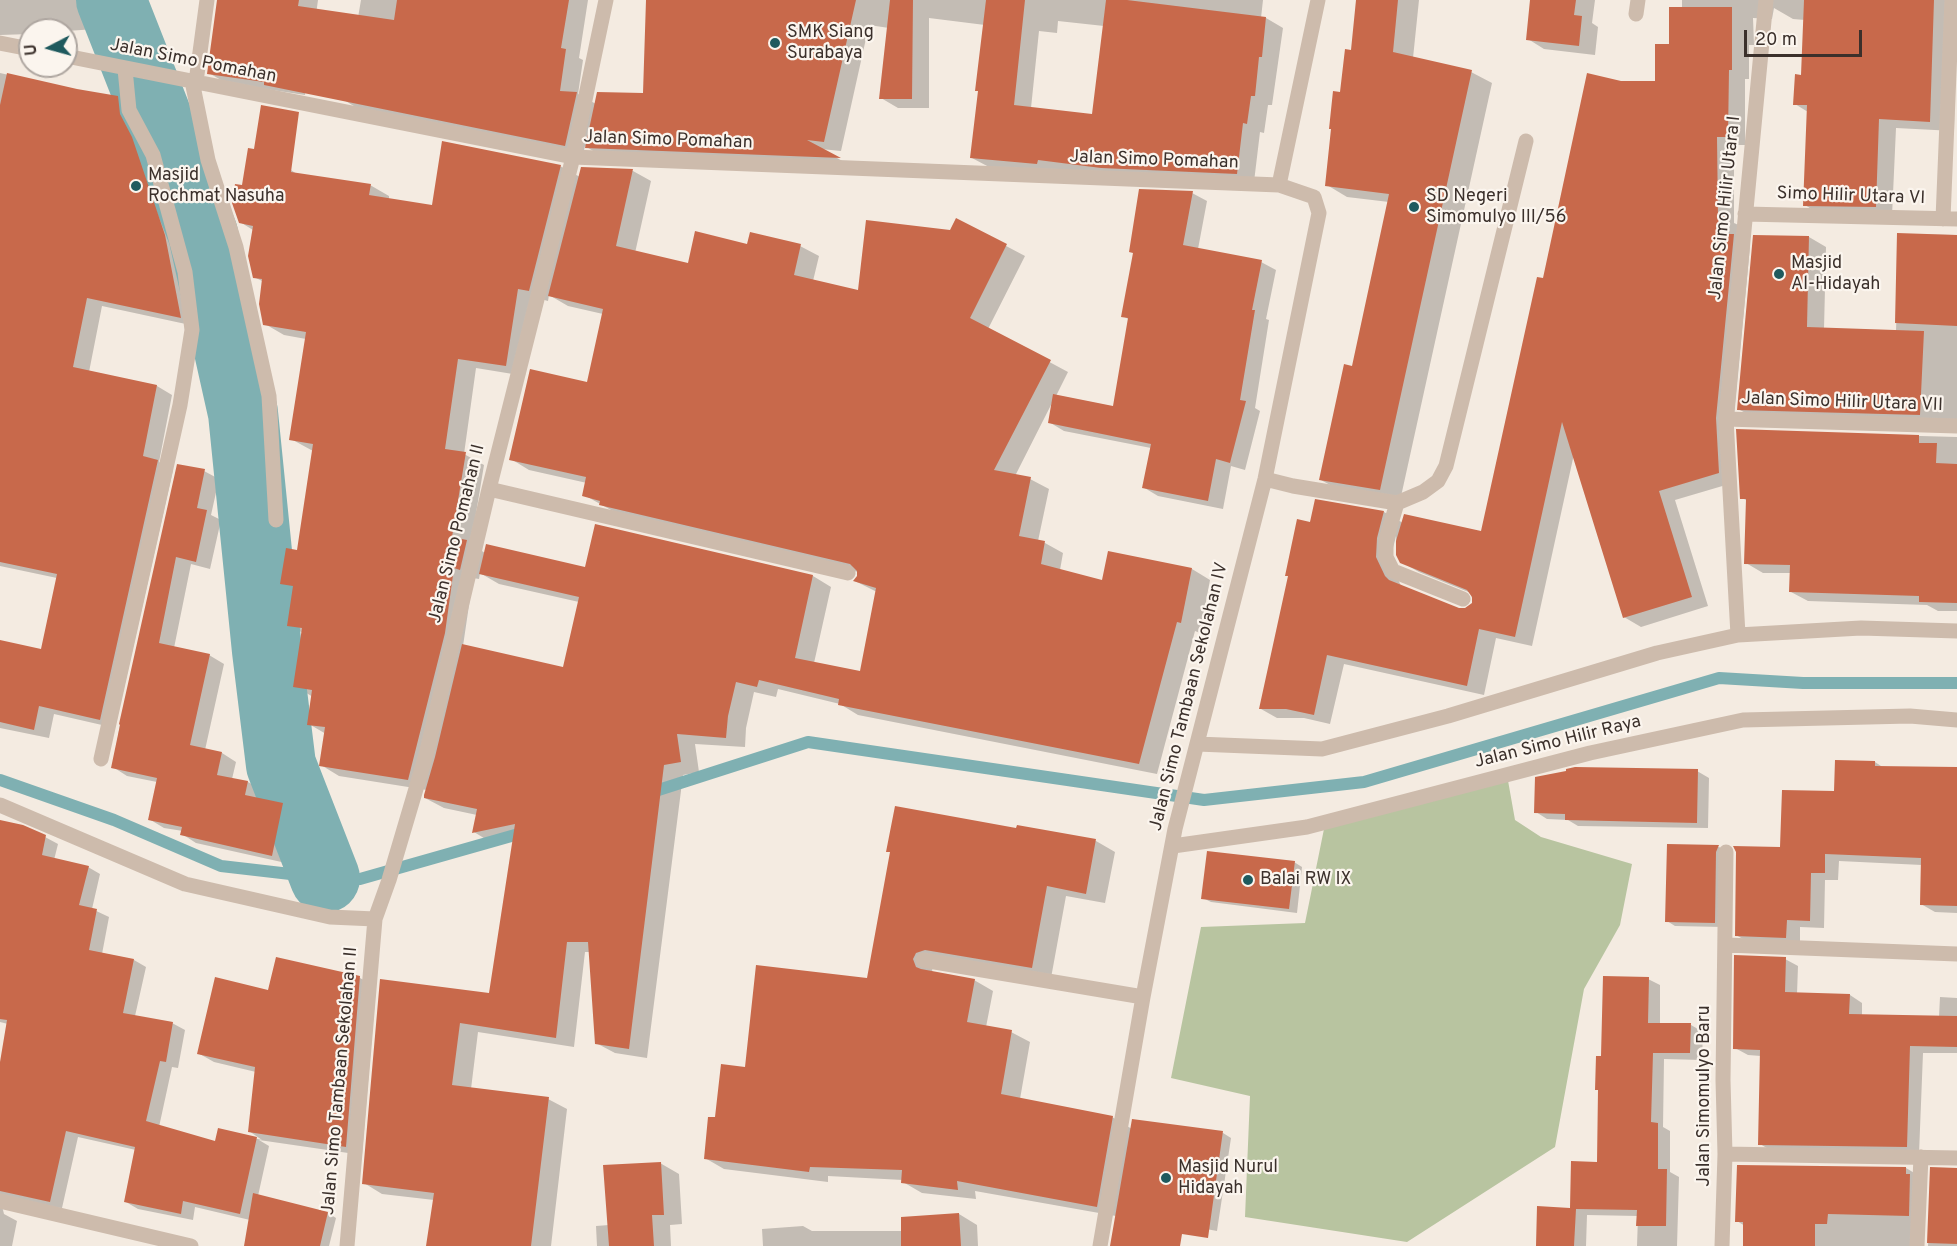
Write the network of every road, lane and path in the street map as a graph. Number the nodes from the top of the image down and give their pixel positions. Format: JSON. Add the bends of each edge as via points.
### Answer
{"nodes":[{"id":1,"x":207,"y":0,"type":"edge"},
{"id":2,"x":606,"y":0,"type":"edge"},
{"id":3,"x":1318,"y":0,"type":"edge"},
{"id":4,"x":1766,"y":0,"type":"edge"},
{"id":5,"x":1952,"y":0,"type":"edge"},
{"id":6,"x":0,"y":43,"type":"edge"},
{"id":7,"x":18,"y":47,"type":"edge"},
{"id":8,"x":78,"y":59,"type":"edge"},
{"id":9,"x":131,"y":70,"type":"junction"},
{"id":10,"x":188,"y":80,"type":"junction"},
{"id":11,"x":1526,"y":141,"type":"dead end"},
{"id":12,"x":573,"y":157,"type":"junction"},
{"id":13,"x":1279,"y":185,"type":"junction"},
{"id":14,"x":1745,"y":214,"type":"junction"},
{"id":15,"x":1950,"y":219,"type":"edge"},
{"id":16,"x":1726,"y":419,"type":"junction"},
{"id":17,"x":1957,"y":426,"type":"edge"},
{"id":18,"x":1265,"y":479,"type":"junction"},
{"id":19,"x":489,"y":489,"type":"junction"},
{"id":20,"x":1397,"y":503,"type":"junction"},
{"id":21,"x":276,"y":520,"type":"dead end"},
{"id":22,"x":848,"y":573,"type":"dead end"},
{"id":23,"x":1463,"y":599,"type":"dead end"},
{"id":24,"x":1957,"y":631,"type":"edge"},
{"id":25,"x":1738,"y":635,"type":"junction"},
{"id":26,"x":1957,"y":720,"type":"edge"},
{"id":27,"x":1197,"y":744,"type":"junction"},
{"id":28,"x":101,"y":759,"type":"dead end"},
{"id":29,"x":0,"y":805,"type":"edge"},
{"id":30,"x":1173,"y":846,"type":"junction"},
{"id":31,"x":1726,"y":852,"type":"dead end"},
{"id":32,"x":375,"y":919,"type":"junction"},
{"id":33,"x":1726,"y":945,"type":"junction"},
{"id":34,"x":1957,"y":954,"type":"edge"},
{"id":35,"x":923,"y":960,"type":"dead end"},
{"id":36,"x":1143,"y":997,"type":"junction"},
{"id":37,"x":1725,"y":1154,"type":"junction"},
{"id":38,"x":1921,"y":1157,"type":"junction"},
{"id":39,"x":1957,"y":1158,"type":"edge"},
{"id":40,"x":0,"y":1201,"type":"edge"},
{"id":41,"x":191,"y":1246,"type":"edge"},
{"id":42,"x":346,"y":1246,"type":"edge"},
{"id":43,"x":1100,"y":1246,"type":"edge"},
{"id":44,"x":1722,"y":1246,"type":"edge"},
{"id":45,"x":1917,"y":1246,"type":"edge"}],
"edges":[{"from":1,"to":10,"type":"street"},
{"from":2,"to":12,"type":"street","name":"Jalan Simo Pomahan II"},
{"from":3,"to":13,"type":"street"},
{"from":4,"to":14,"type":"street","name":"Jalan Simo Hilir Utara I"},
{"from":5,"to":15,"type":"street"},
{"from":6,"to":7,"type":"street"},
{"from":8,"to":9,"type":"street","name":"Jalan Simo Pomahan"},
{"from":9,"to":10,"type":"street","name":"Jalan Simo Pomahan"},
{"from":9,"to":28,"type":"street","via":[[129,110],[153,155],[185,272],[192,330],[180,405]]},
{"from":10,"to":12,"type":"street","name":"Jalan Simo Pomahan"},
{"from":10,"to":21,"type":"street","via":[[236,247],[269,396]]},
{"from":11,"to":20,"type":"street","via":[[1446,466],[1438,481]]},
{"from":12,"to":13,"type":"street","name":"Jalan Simo Pomahan"},
{"from":12,"to":19,"type":"street","name":"Jalan Simo Pomahan II"},
{"from":13,"to":18,"type":"street","name":"Jalan Simo Tambaan Sekolahan IV","via":[[1314,197],[1319,213]]},
{"from":14,"to":15,"type":"street","name":"Simo Hilir Utara VI"},
{"from":14,"to":16,"type":"street","name":"Jalan Simo Hilir Utara I"},
{"from":16,"to":17,"type":"street","name":"Jalan Simo Hilir Utara VII"},
{"from":16,"to":25,"type":"street","name":"Jalan Simo Hilir Utara I"},
{"from":18,"to":20,"type":"street"},
{"from":18,"to":27,"type":"street","name":"Jalan Simo Tambaan Sekolahan IV"},
{"from":19,"to":22,"type":"street"},
{"from":19,"to":32,"type":"street","name":"Jalan Simo Pomahan II","via":[[426,755]]},
{"from":20,"to":23,"type":"street","via":[[1386,540],[1386,557],[1393,571]]},
{"from":24,"to":25,"type":"street","via":[[1862,628]]},
{"from":25,"to":27,"type":"street","via":[[1657,653],[1322,749]]},
{"from":26,"to":30,"type":"street","name":"Jalan Simo Hilir Raya","via":[[1910,716],[1743,720],[1590,753],[1308,827]]},
{"from":27,"to":30,"type":"street","name":"Jalan Simo Tambaan Sekolahan IV"},
{"from":29,"to":32,"type":"street","via":[[185,884],[330,917]]},
{"from":30,"to":36,"type":"street","name":"Jalan Simo Tambaan Sekolahan IV"},
{"from":31,"to":33,"type":"street","name":"Jalan Simomulyo Baru"},
{"from":32,"to":42,"type":"street","name":"Jalan Simo Tambaan Sekolahan II"},
{"from":33,"to":34,"type":"street"},
{"from":33,"to":37,"type":"street","name":"Jalan Simomulyo Baru"},
{"from":35,"to":36,"type":"street"},
{"from":36,"to":43,"type":"street","name":"Jalan Simo Tambaan Sekolahan IV"},
{"from":37,"to":38,"type":"street"},
{"from":37,"to":44,"type":"street","name":"Jalan Simomulyo Baru"},
{"from":38,"to":39,"type":"street"},
{"from":38,"to":45,"type":"street"},
{"from":40,"to":41,"type":"street"}]}
